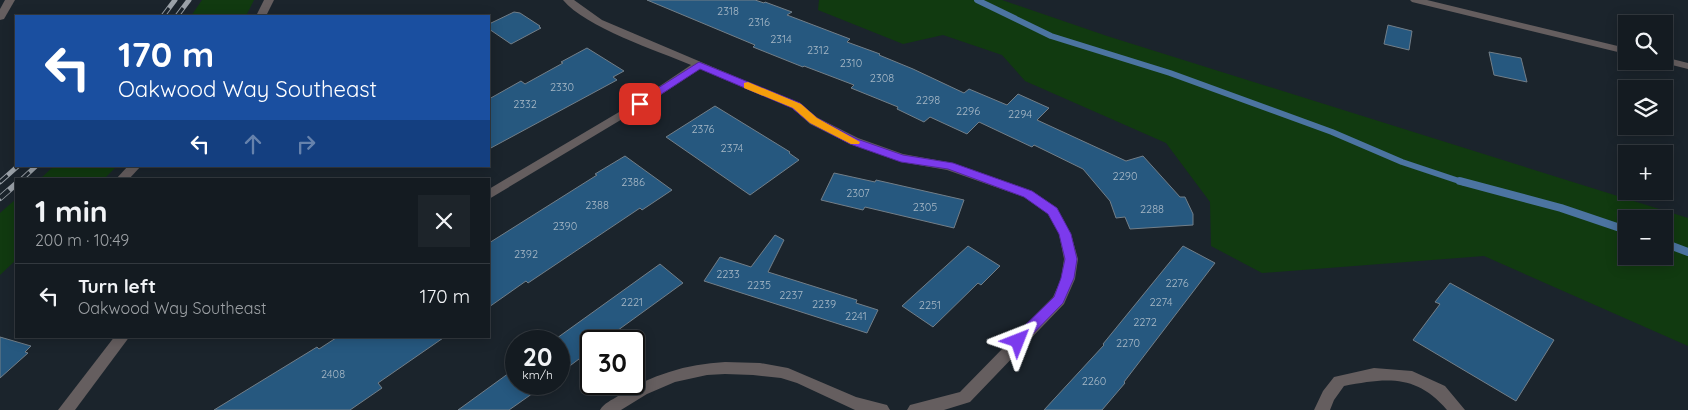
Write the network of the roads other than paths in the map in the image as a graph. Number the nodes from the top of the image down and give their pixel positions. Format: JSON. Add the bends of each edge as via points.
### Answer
{"nodes":[{"id":1,"x":10,"y":0,"type":"edge"},
{"id":2,"x":268,"y":0,"type":"edge"},
{"id":3,"x":568,"y":0,"type":"edge"},
{"id":4,"x":1415,"y":0,"type":"edge"},
{"id":5,"x":1466,"y":0,"type":"edge"},
{"id":6,"x":1463,"y":12,"type":"junction"},
{"id":7,"x":261,"y":15,"type":"edge"},
{"id":8,"x":0,"y":17,"type":"edge"},
{"id":9,"x":1618,"y":49,"type":"edge"},
{"id":10,"x":1673,"y":62,"type":"edge"},
{"id":11,"x":699,"y":65,"type":"junction"},
{"id":12,"x":1688,"y":66,"type":"edge"},
{"id":13,"x":134,"y":167,"type":"edge"},
{"id":14,"x":123,"y":178,"type":"edge"},
{"id":15,"x":490,"y":194,"type":"edge"},
{"id":16,"x":120,"y":338,"type":"edge"},
{"id":17,"x":66,"y":410,"type":"edge"},
{"id":18,"x":608,"y":410,"type":"edge"},
{"id":19,"x":882,"y":410,"type":"edge"},
{"id":20,"x":915,"y":410,"type":"edge"},
{"id":21,"x":1322,"y":410,"type":"edge"},
{"id":22,"x":1456,"y":410,"type":"edge"}],
"edges":[{"from":1,"to":8,"type":"street"},
{"from":2,"to":7,"type":"street"},
{"from":3,"to":11,"type":"street","via":[[598,22]]},
{"from":4,"to":6,"type":"street"},
{"from":5,"to":6,"type":"street"},
{"from":6,"to":9,"type":"street"},
{"from":10,"to":12,"type":"street"},
{"from":11,"to":15,"type":"street"},
{"from":11,"to":20,"type":"street","via":[[796,106],[854,142],[901,158],[949,166],[1004,184],[1028,194],[1053,211],[1065,234],[1071,259],[1059,300],[965,397]]},
{"from":13,"to":14,"type":"street"},
{"from":16,"to":17,"type":"street"},
{"from":18,"to":19,"type":"street","via":[[637,391],[677,374],[702,368],[734,367],[769,369],[801,379],[852,404]]},
{"from":21,"to":22,"type":"street","via":[[1339,381],[1374,374],[1407,374],[1440,391]]}]}
